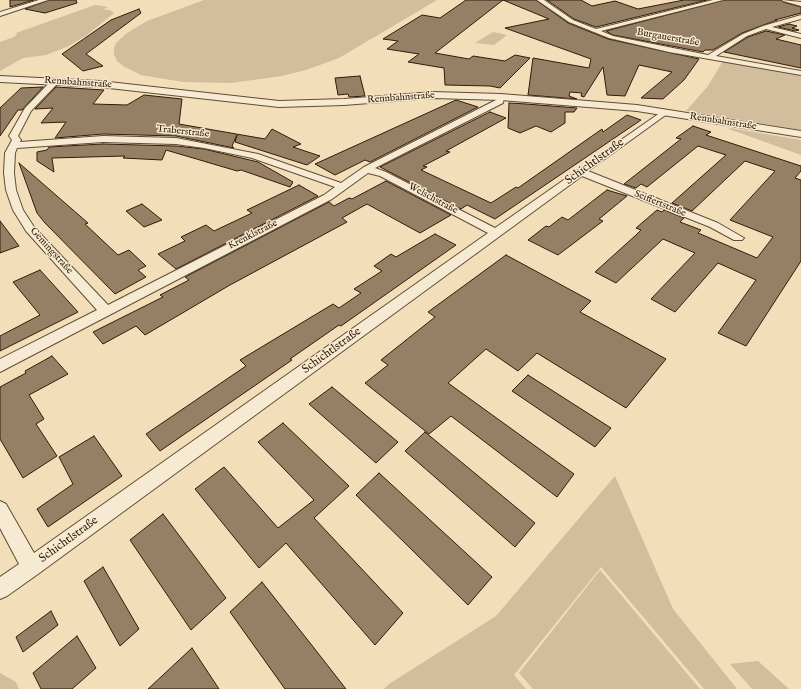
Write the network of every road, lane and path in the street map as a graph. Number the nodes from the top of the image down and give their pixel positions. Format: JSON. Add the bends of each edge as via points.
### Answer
{"nodes":[{"id":1,"x":45,"y":0,"type":"edge"},
{"id":2,"x":540,"y":0,"type":"edge"},
{"id":3,"x":720,"y":0,"type":"edge"},
{"id":4,"x":785,"y":0,"type":"edge"},
{"id":5,"x":682,"y":2,"type":"dead end"},
{"id":6,"x":801,"y":4,"type":"edge"},
{"id":7,"x":695,"y":5,"type":"junction"},
{"id":8,"x":0,"y":14,"type":"edge"},
{"id":9,"x":801,"y":17,"type":"edge"},
{"id":10,"x":765,"y":27,"type":"junction"},
{"id":11,"x":593,"y":31,"type":"junction"},
{"id":12,"x":801,"y":36,"type":"edge"},
{"id":13,"x":711,"y":56,"type":"junction"},
{"id":14,"x":801,"y":73,"type":"edge"},
{"id":15,"x":0,"y":79,"type":"edge"},
{"id":16,"x":56,"y":81,"type":"junction"},
{"id":17,"x":501,"y":97,"type":"junction"},
{"id":18,"x":664,"y":112,"type":"junction"},
{"id":19,"x":801,"y":134,"type":"edge"},
{"id":20,"x":12,"y":139,"type":"junction"},
{"id":21,"x":368,"y":168,"type":"junction"},
{"id":22,"x":581,"y":172,"type":"junction"},
{"id":23,"x":343,"y":187,"type":"junction"},
{"id":24,"x":497,"y":232,"type":"junction"},
{"id":25,"x":738,"y":238,"type":"dead end"},
{"id":26,"x":105,"y":310,"type":"junction"},
{"id":27,"x":0,"y":366,"type":"edge"},
{"id":28,"x":0,"y":510,"type":"edge"},
{"id":29,"x":31,"y":567,"type":"junction"},
{"id":30,"x":0,"y":590,"type":"edge"}],
"edges":[{"from":1,"to":8,"type":"street"},
{"from":2,"to":11,"type":"street","name":"Burgauerstraße","via":[[571,21]]},
{"from":3,"to":7,"type":"street"},
{"from":4,"to":6,"type":"street"},
{"from":5,"to":7,"type":"street"},
{"from":7,"to":11,"type":"street"},
{"from":9,"to":10,"type":"street"},
{"from":10,"to":12,"type":"street"},
{"from":10,"to":13,"type":"street","via":[[745,35]]},
{"from":11,"to":13,"type":"street","name":"Burgauerstraße","via":[[643,44]]},
{"from":13,"to":14,"type":"street","name":"Burgauerstraße"},
{"from":15,"to":16,"type":"street","name":"Rennbahnstraße"},
{"from":16,"to":17,"type":"street","name":"Rennbahnstraße","via":[[280,104],[433,95]]},
{"from":16,"to":20,"type":"street","name":"Gemingstraße","via":[[28,110]]},
{"from":17,"to":18,"type":"street","name":"Rennbahnstraße"},
{"from":17,"to":21,"type":"street","name":"Krenklstraße","via":[[500,101]]},
{"from":18,"to":19,"type":"street","name":"Rennbahnstraße"},
{"from":18,"to":22,"type":"street","name":"Schichtlstraße"},
{"from":20,"to":23,"type":"street","name":"Traberstraße","via":[[103,139],[204,144],[255,156]]},
{"from":20,"to":26,"type":"street","name":"Gemingstraße","via":[[9,173],[18,210],[30,229]]},
{"from":21,"to":23,"type":"street","name":"Krenklstraße"},
{"from":21,"to":24,"type":"street","name":"Welschstraße"},
{"from":22,"to":24,"type":"street","name":"Schichtlstraße"},
{"from":22,"to":25,"type":"street","name":"Seiffertstraße"},
{"from":23,"to":26,"type":"street","name":"Krenklstraße"},
{"from":24,"to":29,"type":"street","name":"Schichtlstraße"},
{"from":26,"to":27,"type":"street","name":"Krenklstraße"},
{"from":28,"to":29,"type":"street"},
{"from":29,"to":30,"type":"street","name":"Schichtlstraße"}]}
